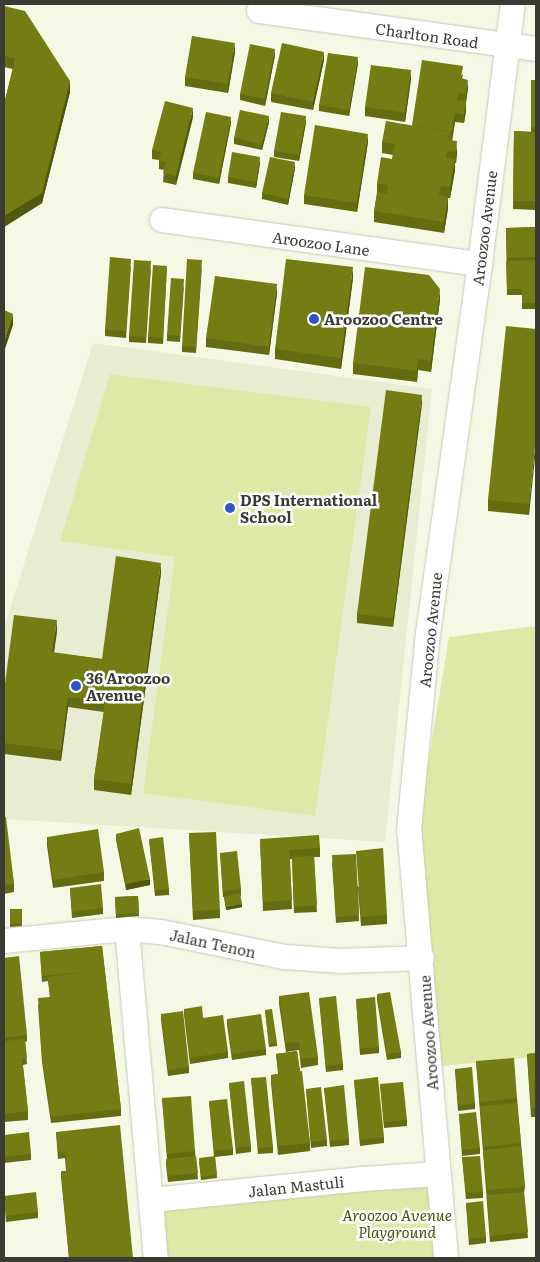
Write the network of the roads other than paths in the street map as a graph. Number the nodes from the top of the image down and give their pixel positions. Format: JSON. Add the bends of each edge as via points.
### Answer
{"nodes":[{"id":1,"x":513,"y":4,"type":"edge"},
{"id":2,"x":259,"y":11,"type":"dead end"},
{"id":3,"x":321,"y":12,"type":"edge"},
{"id":4,"x":508,"y":47,"type":"junction"},
{"id":5,"x":536,"y":49,"type":"edge"},
{"id":6,"x":162,"y":220,"type":"dead end"},
{"id":7,"x":480,"y":264,"type":"junction"},
{"id":8,"x":126,"y":929,"type":"junction"},
{"id":9,"x":4,"y":941,"type":"edge"},
{"id":10,"x":422,"y":958,"type":"junction"},
{"id":11,"x":440,"y":1174,"type":"junction"},
{"id":12,"x":152,"y":1200,"type":"junction"},
{"id":13,"x":156,"y":1258,"type":"edge"},
{"id":14,"x":446,"y":1258,"type":"edge"}],
"edges":[{"from":1,"to":4,"type":"street","name":"Aroozoo Avenue"},
{"from":2,"to":3,"type":"street","name":"Charlton Road"},
{"from":3,"to":4,"type":"street","name":"Charlton Road"},
{"from":4,"to":5,"type":"street","name":"Charlton Road"},
{"from":4,"to":7,"type":"street","name":"Aroozoo Avenue"},
{"from":6,"to":7,"type":"street","name":"Aroozoo Lane"},
{"from":7,"to":10,"type":"street","name":"Aroozoo Avenue","via":[[431,614],[409,830]]},
{"from":8,"to":9,"type":"street","name":"Jalan Tenon"},
{"from":8,"to":10,"type":"street","name":"Jalan Tenon","via":[[169,934],[284,957],[342,961]]},
{"from":8,"to":12,"type":"street"},
{"from":10,"to":11,"type":"street","name":"Aroozoo Avenue"},
{"from":11,"to":12,"type":"street","name":"Jalan Mastuli"},
{"from":11,"to":14,"type":"street","name":"Aroozoo Avenue"},
{"from":12,"to":13,"type":"street"}]}
